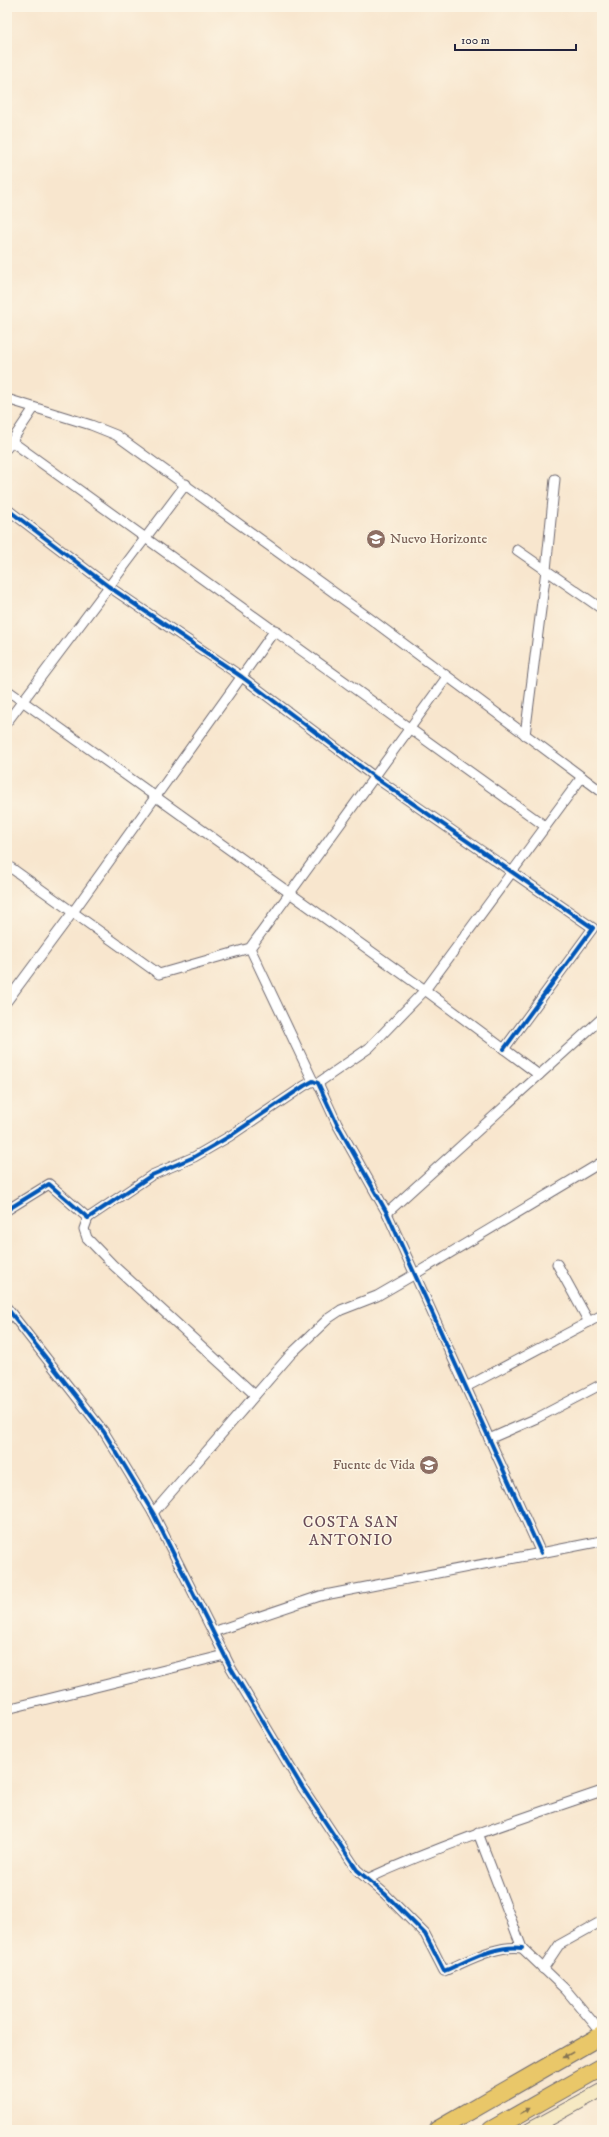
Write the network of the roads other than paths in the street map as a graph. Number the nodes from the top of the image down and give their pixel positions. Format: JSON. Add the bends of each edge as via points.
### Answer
{"nodes":[{"id":1,"x":7,"y":400,"type":"edge"},
{"id":2,"x":34,"y":408,"type":"junction"},
{"id":3,"x":9,"y":445,"type":"edge"},
{"id":4,"x":555,"y":479,"type":"dead end"},
{"id":5,"x":186,"y":484,"type":"junction"},
{"id":6,"x":7,"y":509,"type":"edge"},
{"id":7,"x":145,"y":536,"type":"junction"},
{"id":8,"x":517,"y":550,"type":"dead end"},
{"id":9,"x":546,"y":570,"type":"junction"},
{"id":10,"x":108,"y":586,"type":"junction"},
{"id":11,"x":602,"y":609,"type":"edge"},
{"id":12,"x":275,"y":630,"type":"junction"},
{"id":13,"x":242,"y":677,"type":"junction"},
{"id":14,"x":447,"y":677,"type":"junction"},
{"id":15,"x":7,"y":690,"type":"edge"},
{"id":16,"x":22,"y":701,"type":"junction"},
{"id":17,"x":7,"y":722,"type":"edge"},
{"id":18,"x":411,"y":729,"type":"junction"},
{"id":19,"x":525,"y":735,"type":"junction"},
{"id":20,"x":582,"y":777,"type":"junction"},
{"id":21,"x":376,"y":778,"type":"junction"},
{"id":22,"x":602,"y":792,"type":"edge"},
{"id":23,"x":156,"y":798,"type":"junction"},
{"id":24,"x":545,"y":826,"type":"junction"},
{"id":25,"x":7,"y":865,"type":"edge"},
{"id":26,"x":511,"y":873,"type":"junction"},
{"id":27,"x":290,"y":894,"type":"junction"},
{"id":28,"x":73,"y":912,"type":"junction"},
{"id":29,"x":250,"y":948,"type":"junction"},
{"id":30,"x":425,"y":990,"type":"junction"},
{"id":31,"x":7,"y":1001,"type":"edge"},
{"id":32,"x":602,"y":1018,"type":"edge"},
{"id":33,"x":504,"y":1049,"type":"junction"},
{"id":34,"x":539,"y":1075,"type":"junction"},
{"id":35,"x":316,"y":1082,"type":"junction"},
{"id":36,"x":602,"y":1162,"type":"edge"},
{"id":37,"x":7,"y":1210,"type":"edge"},
{"id":38,"x":387,"y":1213,"type":"junction"},
{"id":39,"x":88,"y":1218,"type":"junction"},
{"id":40,"x":557,"y":1264,"type":"dead end"},
{"id":41,"x":415,"y":1274,"type":"junction"},
{"id":42,"x":7,"y":1308,"type":"edge"},
{"id":43,"x":602,"y":1315,"type":"edge"},
{"id":44,"x":589,"y":1322,"type":"junction"},
{"id":45,"x":602,"y":1384,"type":"edge"},
{"id":46,"x":466,"y":1387,"type":"junction"},
{"id":47,"x":255,"y":1395,"type":"junction"},
{"id":48,"x":489,"y":1439,"type":"junction"},
{"id":49,"x":153,"y":1513,"type":"junction"},
{"id":50,"x":601,"y":1544,"type":"edge"},
{"id":51,"x":541,"y":1553,"type":"junction"},
{"id":52,"x":213,"y":1632,"type":"junction"},
{"id":53,"x":225,"y":1655,"type":"junction"},
{"id":54,"x":7,"y":1709,"type":"edge"},
{"id":55,"x":602,"y":1791,"type":"edge"},
{"id":56,"x":478,"y":1833,"type":"junction"},
{"id":57,"x":367,"y":1879,"type":"junction"},
{"id":58,"x":602,"y":1921,"type":"edge"},
{"id":59,"x":522,"y":1948,"type":"junction"},
{"id":60,"x":544,"y":1969,"type":"junction"},
{"id":61,"x":602,"y":2034,"type":"edge"},
{"id":62,"x":602,"y":2067,"type":"edge"},
{"id":63,"x":602,"y":2090,"type":"edge"},
{"id":64,"x":437,"y":2130,"type":"edge"},
{"id":65,"x":491,"y":2130,"type":"edge"},
{"id":66,"x":529,"y":2130,"type":"edge"}],
"edges":[{"from":1,"to":2,"type":"street"},
{"from":2,"to":3,"type":"street"},
{"from":2,"to":5,"type":"street","via":[[116,435]]},
{"from":3,"to":7,"type":"street"},
{"from":4,"to":9,"type":"street"},
{"from":5,"to":7,"type":"street"},
{"from":5,"to":14,"type":"street"},
{"from":6,"to":10,"type":"street"},
{"from":7,"to":10,"type":"street"},
{"from":7,"to":12,"type":"street"},
{"from":8,"to":9,"type":"street"},
{"from":9,"to":11,"type":"street"},
{"from":9,"to":19,"type":"street"},
{"from":10,"to":13,"type":"street"},
{"from":10,"to":16,"type":"street"},
{"from":12,"to":13,"type":"street"},
{"from":12,"to":18,"type":"street"},
{"from":13,"to":21,"type":"street"},
{"from":13,"to":23,"type":"street"},
{"from":14,"to":18,"type":"street"},
{"from":14,"to":19,"type":"street"},
{"from":15,"to":16,"type":"street"},
{"from":16,"to":17,"type":"street"},
{"from":16,"to":23,"type":"street"},
{"from":18,"to":21,"type":"street"},
{"from":18,"to":24,"type":"street"},
{"from":19,"to":20,"type":"street"},
{"from":20,"to":22,"type":"street"},
{"from":20,"to":24,"type":"street"},
{"from":21,"to":26,"type":"street"},
{"from":21,"to":27,"type":"street"},
{"from":23,"to":27,"type":"street"},
{"from":23,"to":28,"type":"street"},
{"from":24,"to":26,"type":"street"},
{"from":25,"to":28,"type":"street"},
{"from":26,"to":30,"type":"street"},
{"from":26,"to":33,"type":"street","via":[[593,928]]},
{"from":27,"to":29,"type":"street"},
{"from":27,"to":30,"type":"street"},
{"from":28,"to":29,"type":"street","via":[[159,974]]},
{"from":28,"to":31,"type":"street"},
{"from":29,"to":35,"type":"street"},
{"from":30,"to":33,"type":"street"},
{"from":30,"to":35,"type":"street","via":[[369,1048]]},
{"from":32,"to":34,"type":"street"},
{"from":33,"to":34,"type":"street"},
{"from":34,"to":38,"type":"street"},
{"from":35,"to":38,"type":"street"},
{"from":35,"to":39,"type":"street","via":[[304,1086],[194,1157],[152,1175]]},
{"from":36,"to":41,"type":"street"},
{"from":37,"to":39,"type":"street","via":[[49,1184]]},
{"from":38,"to":41,"type":"street"},
{"from":39,"to":47,"type":"street","via":[[84,1229],[87,1238]]},
{"from":40,"to":44,"type":"street"},
{"from":41,"to":46,"type":"street"},
{"from":41,"to":47,"type":"street","via":[[377,1296],[341,1310],[329,1318],[291,1354]]},
{"from":42,"to":49,"type":"street","via":[[104,1432]]},
{"from":43,"to":44,"type":"street"},
{"from":44,"to":46,"type":"street"},
{"from":45,"to":48,"type":"street"},
{"from":46,"to":48,"type":"street"},
{"from":47,"to":49,"type":"street"},
{"from":48,"to":51,"type":"street"},
{"from":49,"to":52,"type":"street"},
{"from":50,"to":51,"type":"street"},
{"from":51,"to":52,"type":"street","via":[[320,1596]]},
{"from":52,"to":53,"type":"street"},
{"from":53,"to":54,"type":"street"},
{"from":53,"to":57,"type":"street","via":[[302,1787],[357,1870]]},
{"from":55,"to":56,"type":"street"},
{"from":56,"to":57,"type":"street"},
{"from":56,"to":59,"type":"street"},
{"from":57,"to":59,"type":"street","via":[[425,1934],[444,1971],[499,1949],[511,1946]]},
{"from":58,"to":60,"type":"street","via":[[560,1945]]},
{"from":59,"to":60,"type":"street"},
{"from":60,"to":61,"type":"street","via":[[566,1990]]},
{"from":61,"to":64,"type":"highway","one_way":true},
{"from":65,"to":62,"type":"highway","one_way":true},
{"from":63,"to":66,"type":"street"}]}
